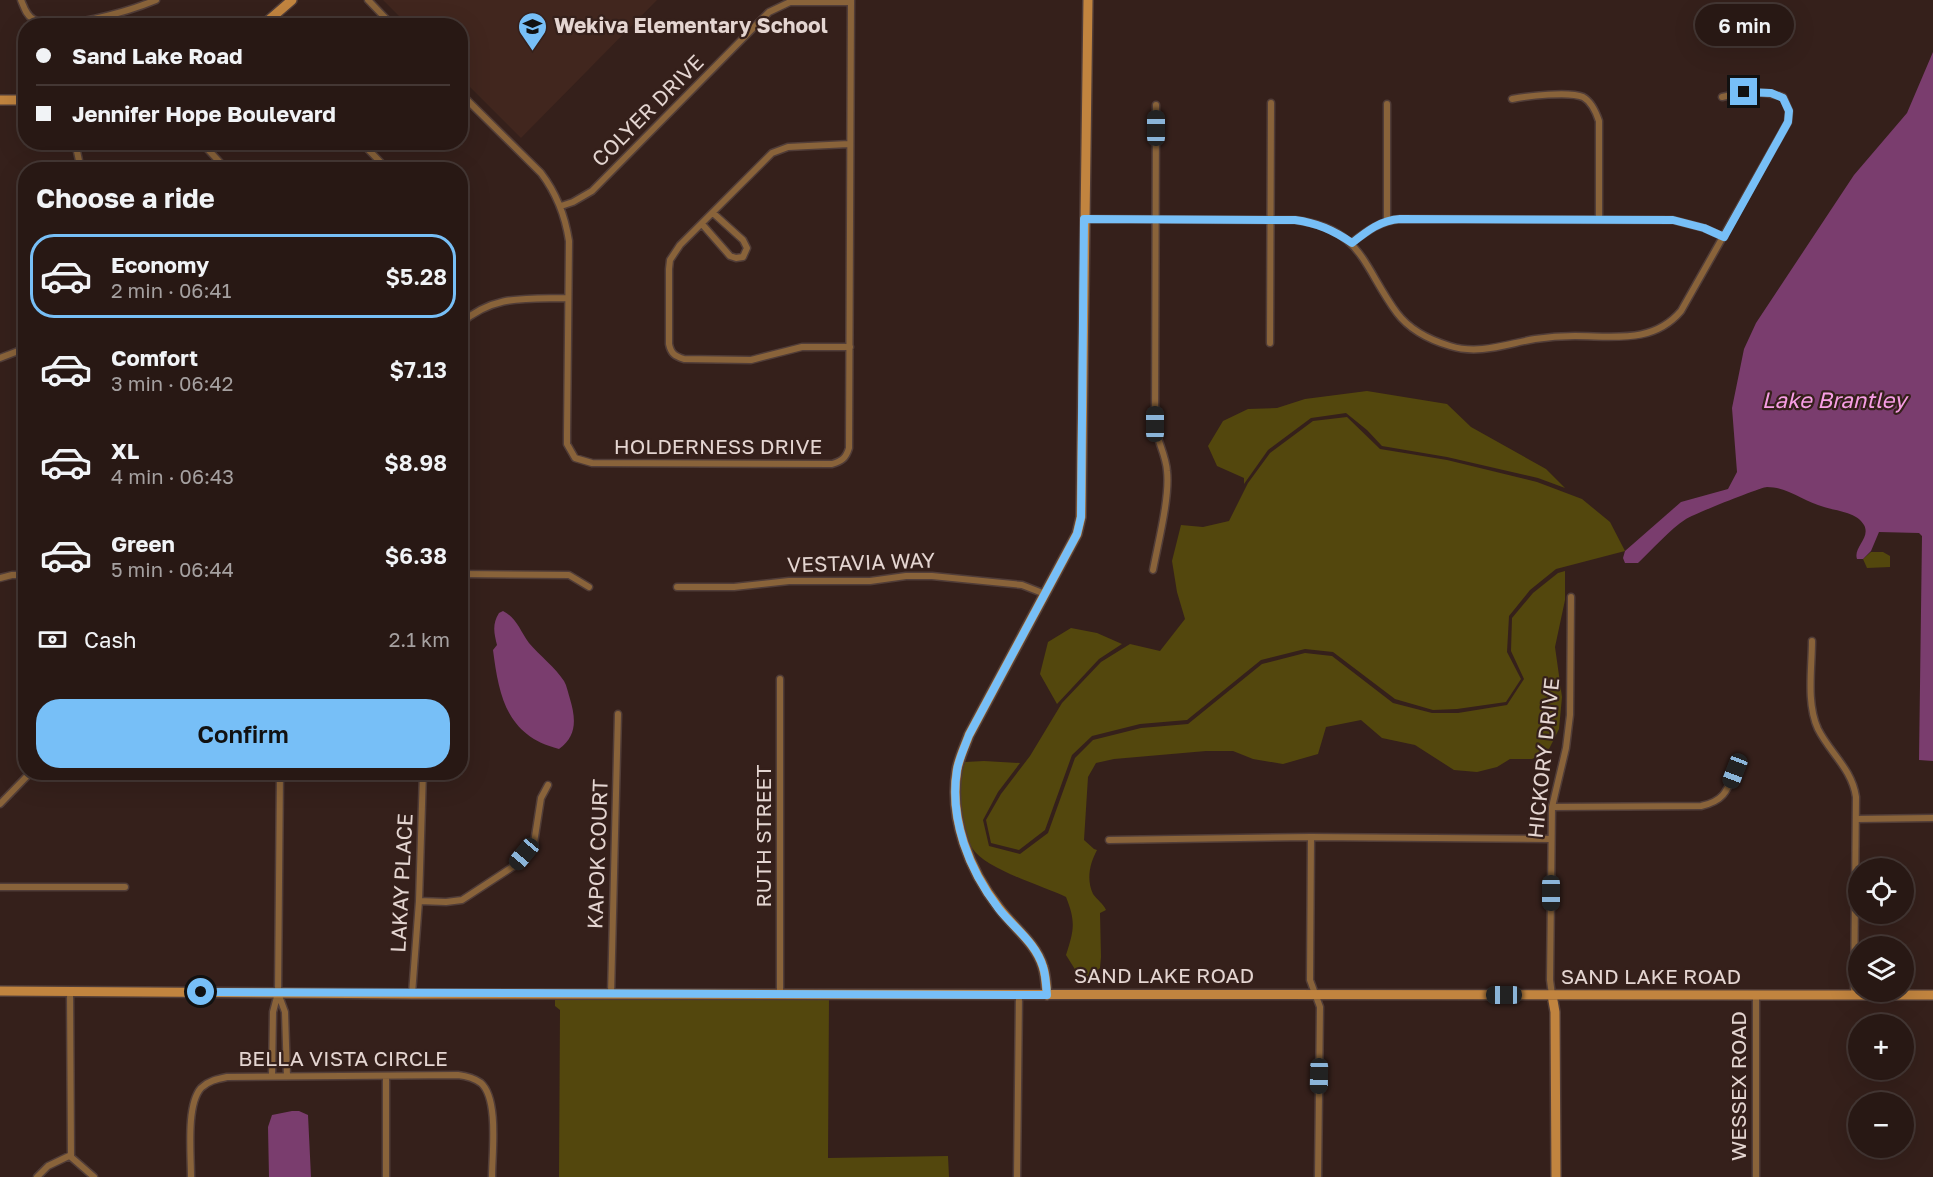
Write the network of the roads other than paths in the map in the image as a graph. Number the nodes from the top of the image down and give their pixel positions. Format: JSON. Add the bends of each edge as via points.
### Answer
{"nodes":[{"id":1,"x":21,"y":0,"type":"edge"},
{"id":2,"x":156,"y":0,"type":"edge"},
{"id":3,"x":291,"y":0,"type":"edge"},
{"id":4,"x":368,"y":0,"type":"edge"},
{"id":5,"x":1088,"y":0,"type":"edge"},
{"id":6,"x":851,"y":1,"type":"edge"},
{"id":7,"x":31,"y":18,"type":"edge"},
{"id":8,"x":98,"y":18,"type":"edge"},
{"id":9,"x":271,"y":18,"type":"edge"},
{"id":10,"x":385,"y":18,"type":"edge"},
{"id":11,"x":1722,"y":97,"type":"dead end"},
{"id":12,"x":1512,"y":99,"type":"dead end"},
{"id":13,"x":0,"y":100,"type":"edge"},
{"id":14,"x":18,"y":100,"type":"edge"},
{"id":15,"x":468,"y":101,"type":"edge"},
{"id":16,"x":1271,"y":103,"type":"dead end"},
{"id":17,"x":1387,"y":104,"type":"dead end"},
{"id":18,"x":1156,"y":105,"type":"dead end"},
{"id":19,"x":849,"y":144,"type":"junction"},
{"id":20,"x":208,"y":150,"type":"edge"},
{"id":21,"x":369,"y":150,"type":"edge"},
{"id":22,"x":220,"y":162,"type":"edge"},
{"id":23,"x":380,"y":162,"type":"edge"},
{"id":24,"x":561,"y":206,"type":"junction"},
{"id":25,"x":713,"y":213,"type":"junction"},
{"id":26,"x":1084,"y":219,"type":"junction"},
{"id":27,"x":1599,"y":219,"type":"junction"},
{"id":28,"x":1156,"y":220,"type":"junction"},
{"id":29,"x":1271,"y":220,"type":"junction"},
{"id":30,"x":1387,"y":220,"type":"junction"},
{"id":31,"x":702,"y":224,"type":"junction"},
{"id":32,"x":1724,"y":237,"type":"junction"},
{"id":33,"x":1352,"y":243,"type":"junction"},
{"id":34,"x":568,"y":298,"type":"junction"},
{"id":35,"x":468,"y":317,"type":"edge"},
{"id":36,"x":1270,"y":343,"type":"dead end"},
{"id":37,"x":850,"y":347,"type":"junction"},
{"id":38,"x":18,"y":351,"type":"edge"},
{"id":39,"x":0,"y":358,"type":"edge"},
{"id":40,"x":1154,"y":570,"type":"dead end"},
{"id":41,"x":468,"y":574,"type":"edge"},
{"id":42,"x":18,"y":575,"type":"edge"},
{"id":43,"x":0,"y":578,"type":"edge"},
{"id":44,"x":589,"y":587,"type":"dead end"},
{"id":45,"x":676,"y":587,"type":"dead end"},
{"id":46,"x":1045,"y":594,"type":"junction"},
{"id":47,"x":1571,"y":597,"type":"dead end"},
{"id":48,"x":1812,"y":641,"type":"dead end"},
{"id":49,"x":780,"y":679,"type":"dead end"},
{"id":50,"x":618,"y":714,"type":"dead end"},
{"id":51,"x":1735,"y":771,"type":"dead end"},
{"id":52,"x":23,"y":780,"type":"edge"},
{"id":53,"x":280,"y":780,"type":"edge"},
{"id":54,"x":423,"y":780,"type":"edge"},
{"id":55,"x":548,"y":784,"type":"dead end"},
{"id":56,"x":0,"y":804,"type":"edge"},
{"id":57,"x":1552,"y":807,"type":"junction"},
{"id":58,"x":1856,"y":819,"type":"junction"},
{"id":59,"x":1933,"y":819,"type":"edge"},
{"id":60,"x":1311,"y":837,"type":"junction"},
{"id":61,"x":1551,"y":839,"type":"junction"},
{"id":62,"x":1109,"y":840,"type":"dead end"},
{"id":63,"x":0,"y":886,"type":"edge"},
{"id":64,"x":125,"y":886,"type":"dead end"},
{"id":65,"x":419,"y":901,"type":"junction"},
{"id":66,"x":1855,"y":936,"type":"edge"},
{"id":67,"x":0,"y":991,"type":"edge"},
{"id":68,"x":70,"y":992,"type":"junction"},
{"id":69,"x":278,"y":993,"type":"junction"},
{"id":70,"x":412,"y":994,"type":"junction"},
{"id":71,"x":610,"y":994,"type":"junction"},
{"id":72,"x":780,"y":994,"type":"junction"},
{"id":73,"x":1315,"y":994,"type":"junction"},
{"id":74,"x":1018,"y":995,"type":"junction"},
{"id":75,"x":1047,"y":995,"type":"junction"},
{"id":76,"x":1552,"y":995,"type":"junction"},
{"id":77,"x":1756,"y":995,"type":"junction"},
{"id":78,"x":1848,"y":995,"type":"edge"},
{"id":79,"x":1914,"y":995,"type":"edge"},
{"id":80,"x":1933,"y":995,"type":"edge"},
{"id":81,"x":272,"y":1042,"type":"junction"},
{"id":82,"x":286,"y":1042,"type":"junction"},
{"id":83,"x":272,"y":1076,"type":"junction"},
{"id":84,"x":287,"y":1076,"type":"junction"},
{"id":85,"x":386,"y":1076,"type":"junction"},
{"id":86,"x":71,"y":1155,"type":"junction"},
{"id":87,"x":37,"y":1177,"type":"edge"},
{"id":88,"x":94,"y":1177,"type":"edge"},
{"id":89,"x":191,"y":1177,"type":"edge"},
{"id":90,"x":386,"y":1177,"type":"edge"},
{"id":91,"x":492,"y":1177,"type":"edge"},
{"id":92,"x":1017,"y":1177,"type":"edge"},
{"id":93,"x":1318,"y":1177,"type":"edge"},
{"id":94,"x":1556,"y":1177,"type":"edge"},
{"id":95,"x":1756,"y":1177,"type":"edge"}],
"edges":[{"from":1,"to":7,"type":"street"},
{"from":2,"to":8,"type":"street"},
{"from":3,"to":9,"type":"street"},
{"from":4,"to":10,"type":"street"},
{"from":5,"to":26,"type":"street"},
{"from":6,"to":19,"type":"street","name":"HOLDERNESS DRIVE"},
{"from":6,"to":24,"type":"street","name":"COLYER DRIVE","via":[[790,2],[769,12],[592,191]]},
{"from":11,"to":32,"type":"street","via":[[1744,92],[1771,93],[1783,98],[1789,111],[1788,122]]},
{"from":12,"to":27,"type":"street","via":[[1573,95],[1590,102],[1599,121]]},
{"from":13,"to":14,"type":"street"},
{"from":15,"to":24,"type":"street","name":"HOLDERNESS DRIVE","via":[[541,173]]},
{"from":16,"to":29,"type":"street"},
{"from":17,"to":30,"type":"street"},
{"from":18,"to":28,"type":"street"},
{"from":19,"to":25,"type":"street","via":[[788,147],[772,153]]},
{"from":19,"to":37,"type":"street","name":"HOLDERNESS DRIVE"},
{"from":20,"to":22,"type":"street"},
{"from":21,"to":23,"type":"street"},
{"from":24,"to":34,"type":"street","name":"HOLDERNESS DRIVE","via":[[569,241]]},
{"from":25,"to":31,"type":"street"},
{"from":25,"to":31,"type":"street","via":[[743,240],[747,248],[742,257],[730,256]]},
{"from":26,"to":28,"type":"street"},
{"from":26,"to":46,"type":"street","via":[[1081,517],[1077,534]]},
{"from":27,"to":30,"type":"street"},
{"from":27,"to":32,"type":"street","via":[[1673,220]]},
{"from":28,"to":29,"type":"street"},
{"from":28,"to":40,"type":"street","via":[[1155,424],[1168,485]]},
{"from":29,"to":33,"type":"street","via":[[1312,222]]},
{"from":29,"to":36,"type":"street"},
{"from":30,"to":33,"type":"street"},
{"from":31,"to":37,"type":"street","via":[[670,260],[670,351],[684,359],[751,360],[802,347]]},
{"from":32,"to":33,"type":"street","via":[[1681,311],[1659,330],[1628,336],[1556,336],[1473,350],[1431,339],[1410,327]]},
{"from":34,"to":35,"type":"street","via":[[504,300]]},
{"from":34,"to":37,"type":"street","name":"HOLDERNESS DRIVE","via":[[567,444],[575,458],[592,463],[841,461],[849,448]]},
{"from":38,"to":39,"type":"street"},
{"from":41,"to":44,"type":"street","via":[[569,575]]},
{"from":42,"to":43,"type":"street"},
{"from":45,"to":46,"type":"street","name":"VESTAVIA WAY","via":[[932,576],[1022,585]]},
{"from":46,"to":75,"type":"street","via":[[969,735],[957,769],[956,801],[961,834],[973,865],[999,909],[1039,956]]},
{"from":47,"to":57,"type":"street","name":"HICKORY DRIVE","via":[[1570,715]]},
{"from":48,"to":58,"type":"street","via":[[1814,714],[1818,728],[1850,775]]},
{"from":49,"to":72,"type":"street","name":"RUTH STREET"},
{"from":50,"to":71,"type":"street","name":"KAPOK COURT"},
{"from":51,"to":57,"type":"street","via":[[1722,798],[1701,806]]},
{"from":52,"to":56,"type":"street"},
{"from":53,"to":69,"type":"street"},
{"from":54,"to":65,"type":"street","name":"LAKAY PLACE"},
{"from":55,"to":65,"type":"street","via":[[541,798],[534,843],[514,866],[462,900]]},
{"from":57,"to":61,"type":"street","name":"HICKORY DRIVE"},
{"from":58,"to":59,"type":"street"},
{"from":58,"to":66,"type":"street"},
{"from":60,"to":61,"type":"street"},
{"from":60,"to":62,"type":"street"},
{"from":60,"to":73,"type":"street","via":[[1310,980]]},
{"from":61,"to":76,"type":"street","name":"HICKORY DRIVE"},
{"from":63,"to":64,"type":"street"},
{"from":65,"to":70,"type":"street","name":"LAKAY PLACE"},
{"from":67,"to":68,"type":"street","name":"SAND LAKE ROAD"},
{"from":68,"to":69,"type":"street","name":"SAND LAKE ROAD"},
{"from":68,"to":86,"type":"street"},
{"from":69,"to":70,"type":"street","name":"SAND LAKE ROAD"},
{"from":69,"to":81,"type":"street"},
{"from":69,"to":82,"type":"street","via":[[285,1012]]},
{"from":70,"to":71,"type":"street","name":"SAND LAKE ROAD"},
{"from":71,"to":72,"type":"street","name":"SAND LAKE ROAD"},
{"from":72,"to":74,"type":"street","name":"SAND LAKE ROAD"},
{"from":73,"to":75,"type":"street","name":"SAND LAKE ROAD"},
{"from":73,"to":76,"type":"street","name":"SAND LAKE ROAD"},
{"from":73,"to":93,"type":"street","via":[[1320,1007]]},
{"from":74,"to":75,"type":"street","name":"SAND LAKE ROAD"},
{"from":74,"to":92,"type":"street"},
{"from":76,"to":77,"type":"street","name":"SAND LAKE ROAD"},
{"from":76,"to":94,"type":"street"},
{"from":77,"to":78,"type":"street","name":"SAND LAKE ROAD"},
{"from":77,"to":95,"type":"street","name":"WESSEX ROAD"},
{"from":79,"to":80,"type":"street","name":"SAND LAKE ROAD"},
{"from":81,"to":82,"type":"street"},
{"from":81,"to":83,"type":"street"},
{"from":82,"to":84,"type":"street"},
{"from":83,"to":84,"type":"street","name":"BELLA VISTA CIRCLE"},
{"from":83,"to":89,"type":"street","name":"BELLA VISTA CIRCLE","via":[[227,1077],[212,1080],[201,1088],[192,1111]]},
{"from":84,"to":85,"type":"street","name":"BELLA VISTA CIRCLE"},
{"from":85,"to":90,"type":"street"},
{"from":85,"to":91,"type":"street","name":"BELLA VISTA CIRCLE","via":[[459,1075],[482,1084],[492,1106]]},
{"from":86,"to":87,"type":"street","via":[[48,1166]]},
{"from":86,"to":88,"type":"street"}]}
